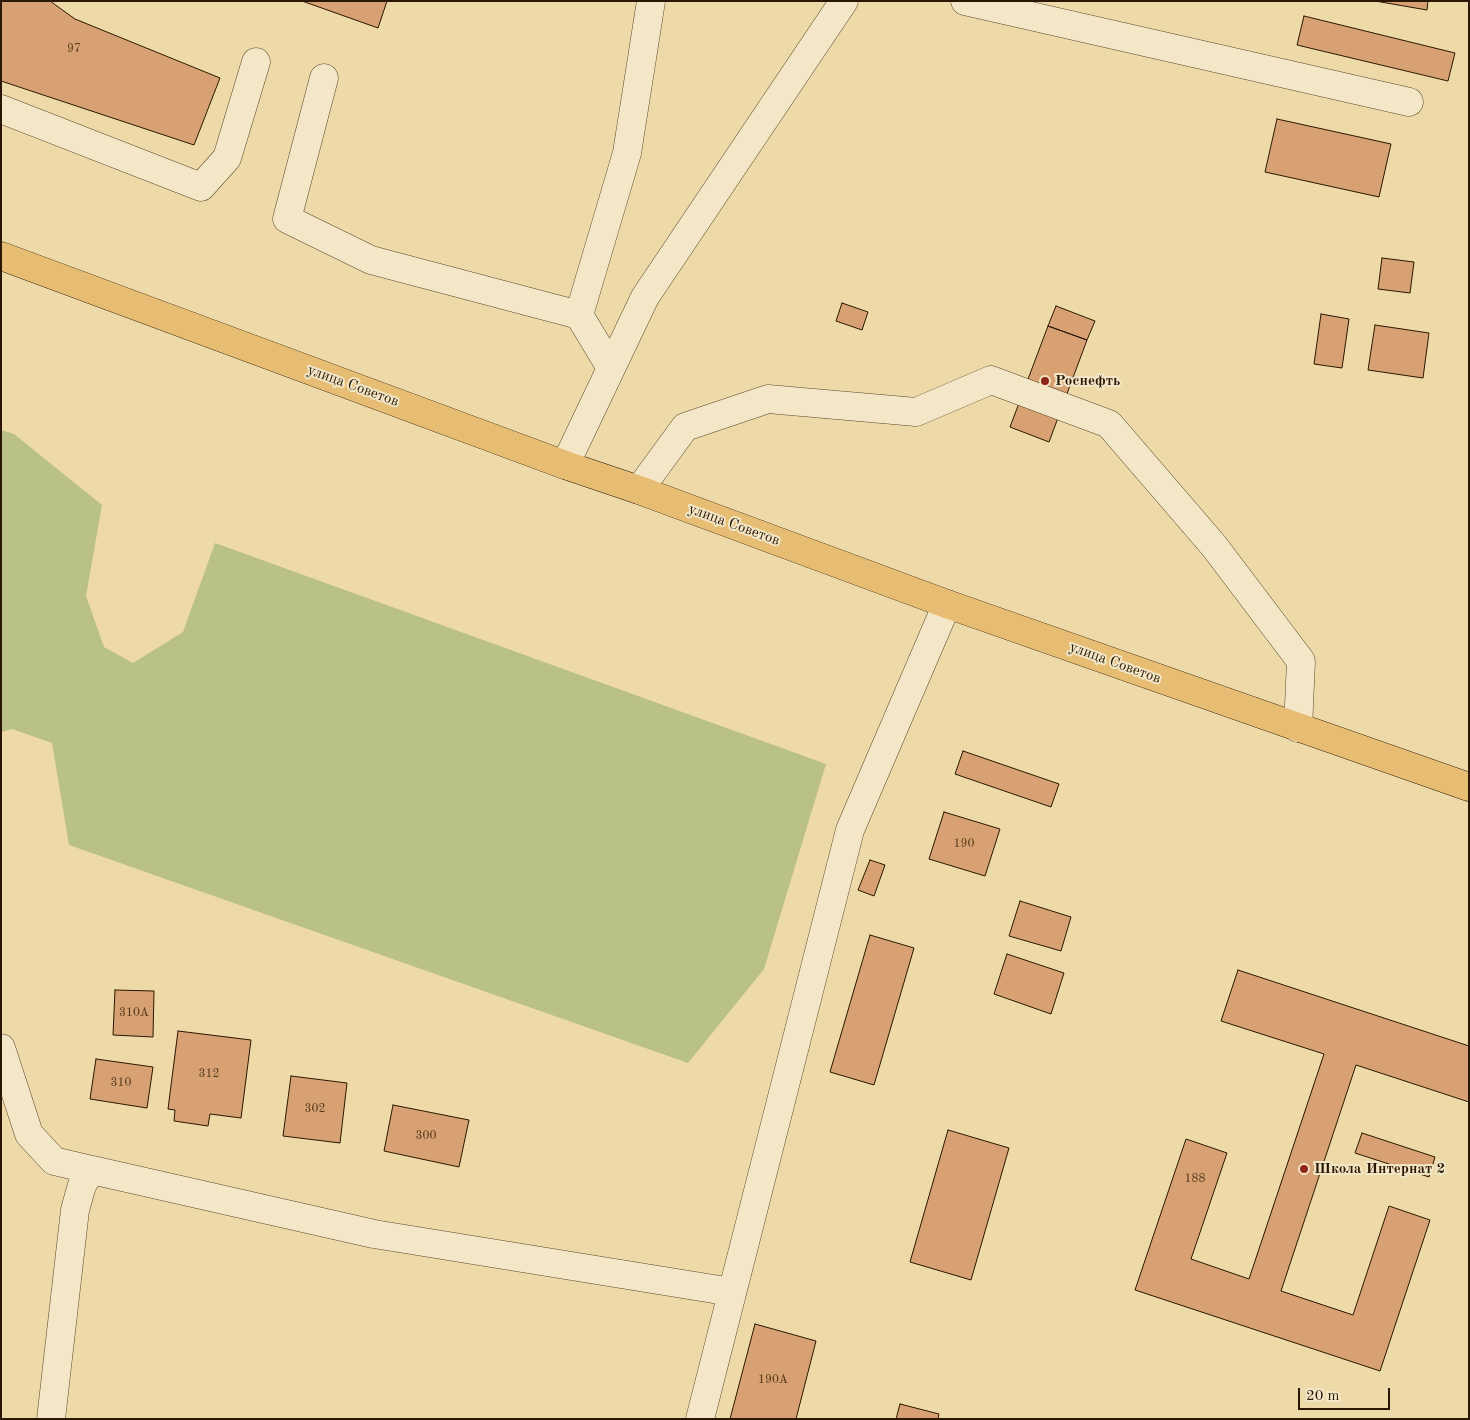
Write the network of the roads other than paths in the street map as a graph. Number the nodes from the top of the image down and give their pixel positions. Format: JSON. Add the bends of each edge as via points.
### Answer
{"nodes":[{"id":1,"x":651,"y":1,"type":"edge"},
{"id":2,"x":844,"y":1,"type":"edge"},
{"id":3,"x":965,"y":1,"type":"edge"},
{"id":4,"x":256,"y":62,"type":"dead end"},
{"id":5,"x":324,"y":78,"type":"dead end"},
{"id":6,"x":1409,"y":102,"type":"dead end"},
{"id":7,"x":1,"y":109,"type":"edge"},
{"id":8,"x":1,"y":256,"type":"edge"},
{"id":9,"x":579,"y":316,"type":"junction"},
{"id":10,"x":612,"y":368,"type":"junction"},
{"id":11,"x":565,"y":465,"type":"junction"},
{"id":12,"x":639,"y":490,"type":"junction"},
{"id":13,"x":947,"y":604,"type":"junction"},
{"id":14,"x":1298,"y":728,"type":"junction"},
{"id":15,"x":1469,"y":787,"type":"edge"},
{"id":16,"x":1,"y":1048,"type":"edge"},
{"id":17,"x":92,"y":1170,"type":"junction"},
{"id":18,"x":732,"y":1292,"type":"junction"},
{"id":19,"x":51,"y":1419,"type":"edge"},
{"id":20,"x":700,"y":1419,"type":"edge"}],
"edges":[{"from":1,"to":9,"type":"street","via":[[627,153]]},
{"from":2,"to":10,"type":"street","via":[[645,297]]},
{"from":3,"to":6,"type":"street"},
{"from":4,"to":7,"type":"street","via":[[227,158],[201,187]]},
{"from":5,"to":9,"type":"street","via":[[287,219],[371,260]]},
{"from":8,"to":11,"type":"main road","name":"улица Советов"},
{"from":9,"to":10,"type":"street"},
{"from":10,"to":11,"type":"street"},
{"from":11,"to":12,"type":"main road","name":"улица Советов"},
{"from":12,"to":13,"type":"main road","name":"улица Советов"},
{"from":12,"to":14,"type":"street","via":[[685,427],[768,399],[916,412],[991,380],[1109,424],[1214,546],[1302,661]]},
{"from":13,"to":14,"type":"main road","name":"улица Советов"},
{"from":13,"to":18,"type":"street","via":[[850,830]]},
{"from":14,"to":15,"type":"main road","name":"улица Советов"},
{"from":16,"to":17,"type":"street","via":[[30,1134],[54,1161]]},
{"from":17,"to":18,"type":"street","via":[[374,1234]]},
{"from":17,"to":19,"type":"street","via":[[82,1185],[75,1210]]},
{"from":18,"to":20,"type":"street"}]}
